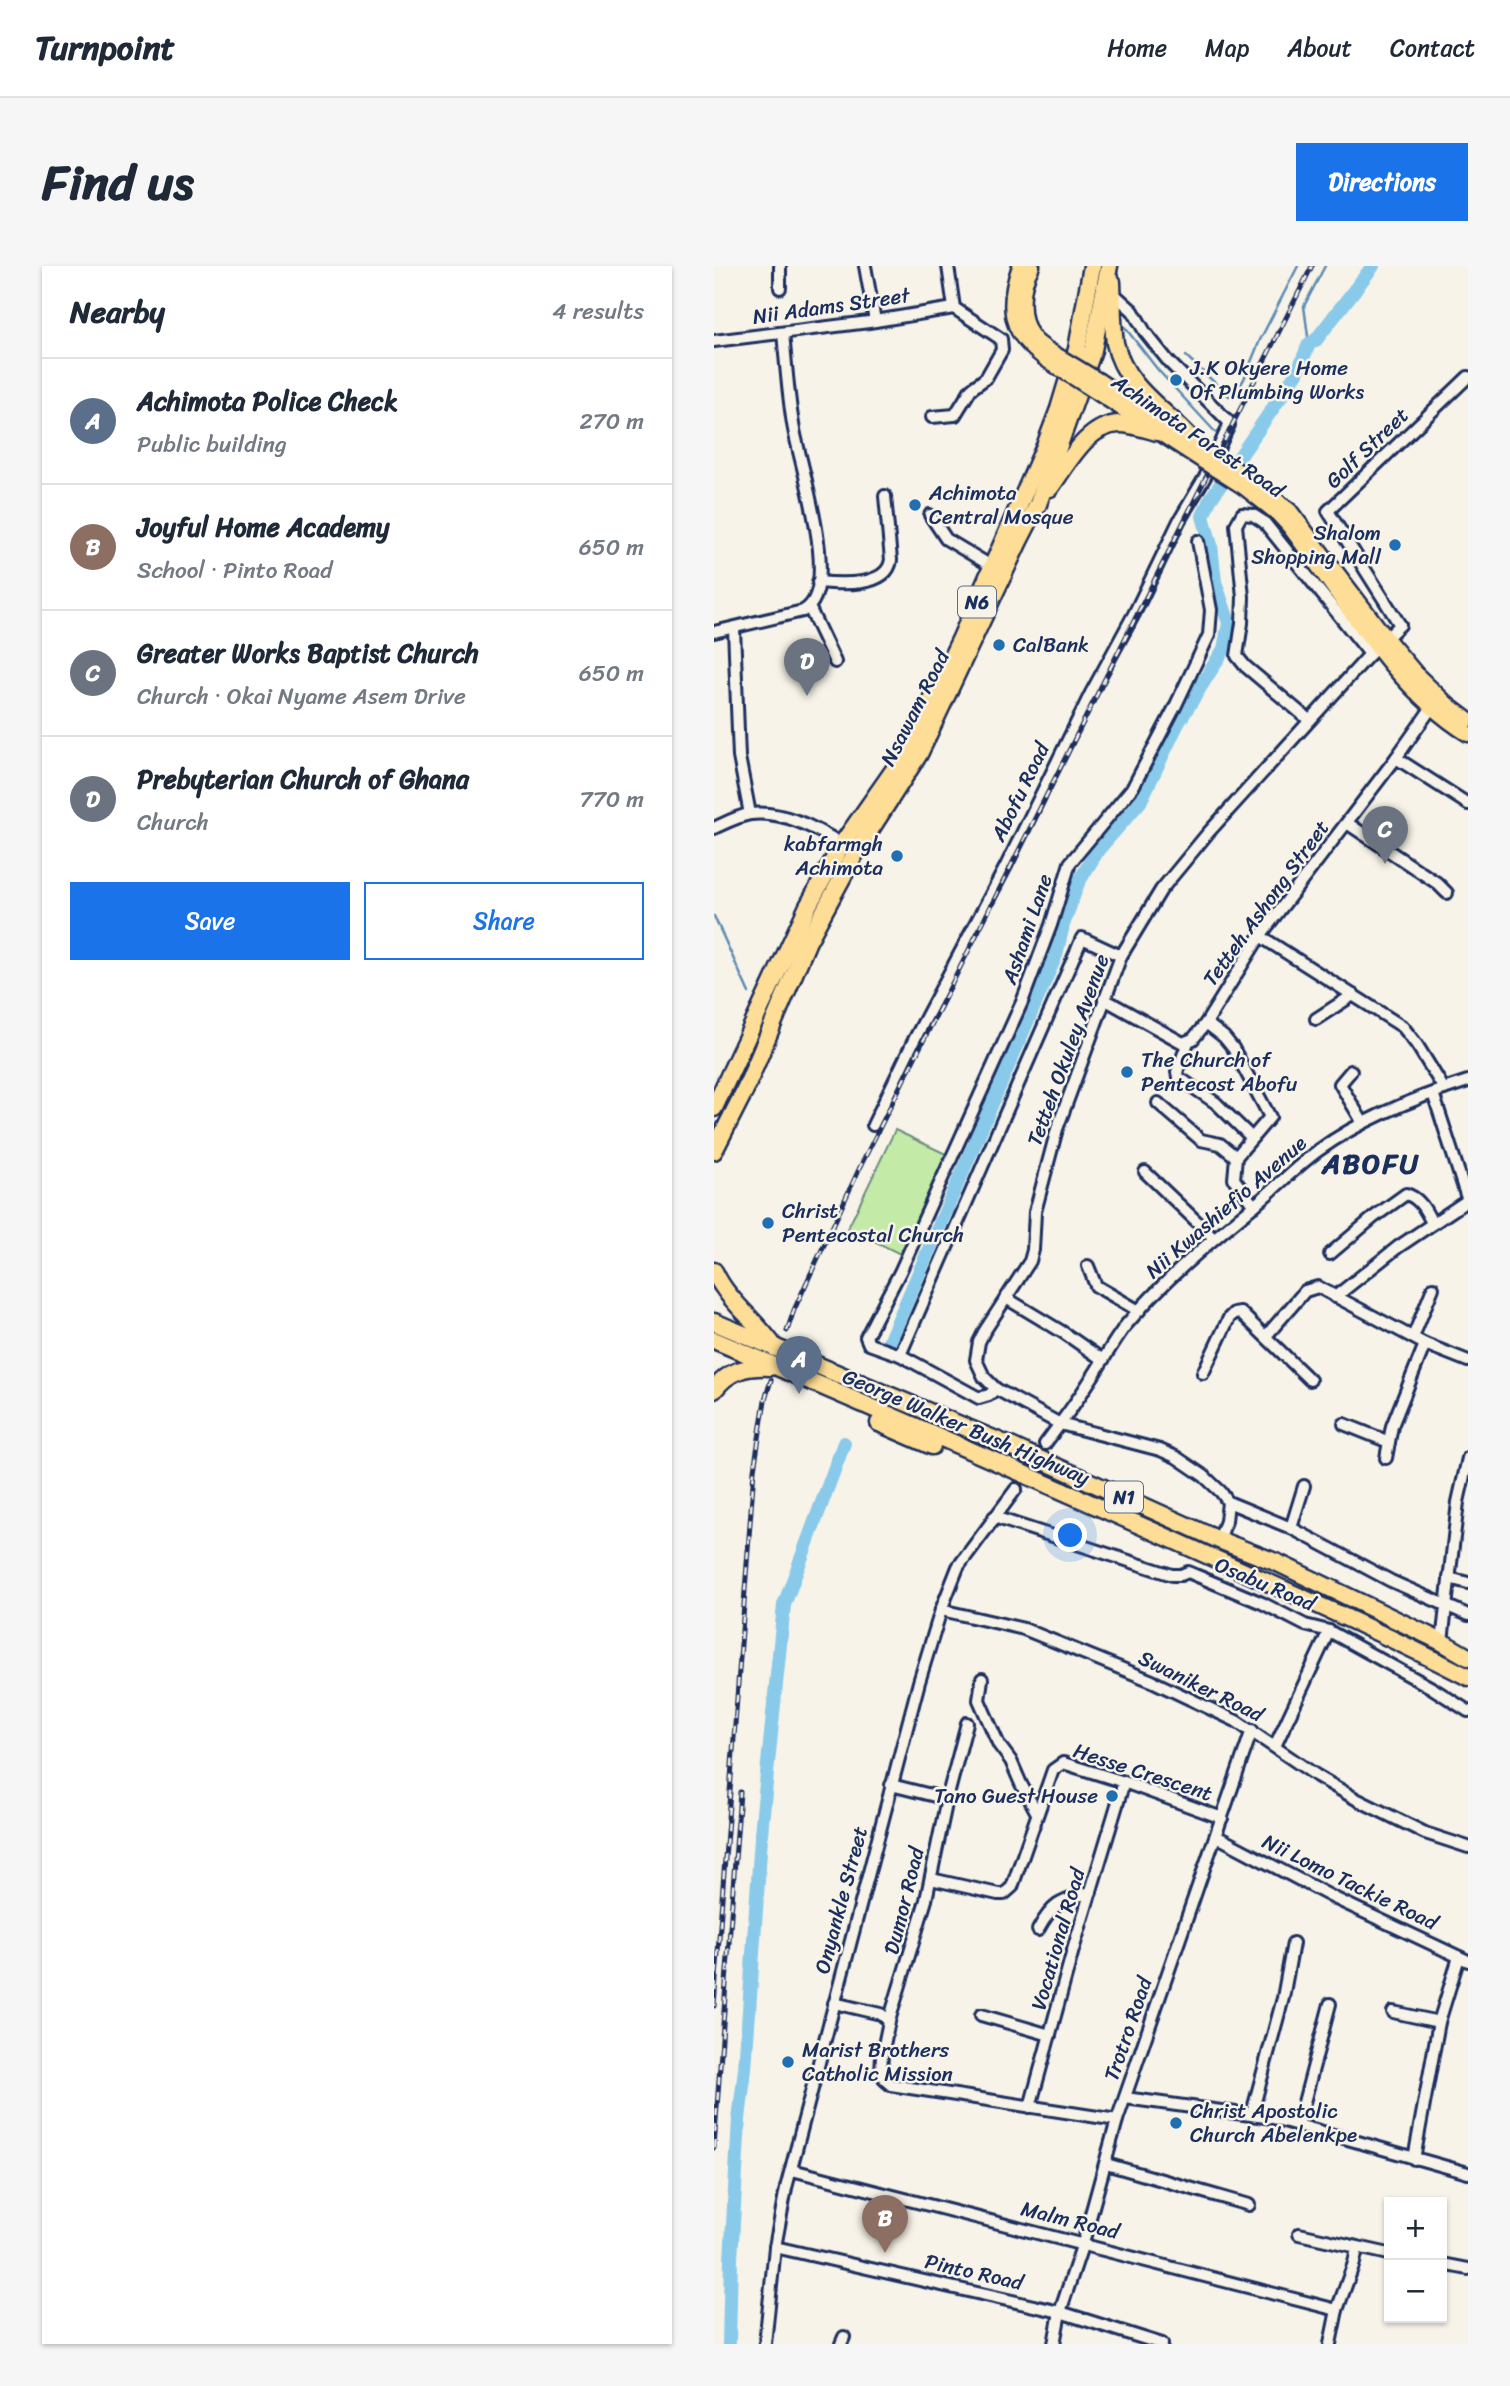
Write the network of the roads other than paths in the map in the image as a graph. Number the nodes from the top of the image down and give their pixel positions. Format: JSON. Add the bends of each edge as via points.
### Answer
{"nodes":[{"id":1,"x":780,"y":266,"type":"edge"},
{"id":2,"x":865,"y":266,"type":"edge"},
{"id":3,"x":948,"y":266,"type":"edge"},
{"id":4,"x":1020,"y":266,"type":"edge"},
{"id":5,"x":1032,"y":266,"type":"edge"},
{"id":6,"x":1110,"y":266,"type":"edge"},
{"id":7,"x":1090,"y":268,"type":"edge"},
{"id":8,"x":780,"y":288,"type":"dead end"},
{"id":9,"x":1113,"y":293,"type":"junction"},
{"id":10,"x":954,"y":308,"type":"junction"},
{"id":11,"x":875,"y":321,"type":"junction"},
{"id":12,"x":783,"y":332,"type":"junction"},
{"id":13,"x":714,"y":341,"type":"edge"},
{"id":14,"x":1060,"y":363,"type":"junction"},
{"id":15,"x":1468,"y":377,"type":"edge"},
{"id":16,"x":1097,"y":386,"type":"junction"},
{"id":17,"x":932,"y":417,"type":"dead end"},
{"id":18,"x":1157,"y":432,"type":"junction"},
{"id":19,"x":1202,"y":453,"type":"junction"},
{"id":20,"x":885,"y":496,"type":"dead end"},
{"id":21,"x":1038,"y":504,"type":"junction"},
{"id":22,"x":930,"y":515,"type":"dead end"},
{"id":23,"x":1198,"y":541,"type":"dead end"},
{"id":24,"x":993,"y":567,"type":"junction"},
{"id":25,"x":818,"y":582,"type":"junction"},
{"id":26,"x":809,"y":607,"type":"junction"},
{"id":27,"x":1400,"y":625,"type":"joint"},
{"id":28,"x":734,"y":628,"type":"junction"},
{"id":29,"x":714,"y":632,"type":"edge"},
{"id":30,"x":1377,"y":646,"type":"junction"},
{"id":31,"x":835,"y":662,"type":"dead end"},
{"id":32,"x":1432,"y":707,"type":"junction"},
{"id":33,"x":1309,"y":720,"type":"junction"},
{"id":34,"x":1468,"y":720,"type":"edge"},
{"id":35,"x":1468,"y":734,"type":"edge"},
{"id":36,"x":1396,"y":758,"type":"junction"},
{"id":37,"x":1468,"y":804,"type":"edge"},
{"id":38,"x":750,"y":814,"type":"junction"},
{"id":39,"x":1347,"y":823,"type":"junction"},
{"id":40,"x":714,"y":828,"type":"edge"},
{"id":41,"x":849,"y":848,"type":"junction"},
{"id":42,"x":1447,"y":893,"type":"dead end"},
{"id":43,"x":1260,"y":936,"type":"junction"},
{"id":44,"x":1121,"y":956,"type":"junction"},
{"id":45,"x":1353,"y":995,"type":"junction"},
{"id":46,"x":1104,"y":999,"type":"junction"},
{"id":47,"x":1316,"y":1018,"type":"dead end"},
{"id":48,"x":1206,"y":1023,"type":"junction"},
{"id":49,"x":1188,"y":1042,"type":"junction"},
{"id":50,"x":1350,"y":1071,"type":"dead end"},
{"id":51,"x":1468,"y":1081,"type":"edge"},
{"id":52,"x":1438,"y":1091,"type":"junction"},
{"id":53,"x":1158,"y":1103,"type":"dead end"},
{"id":54,"x":714,"y":1108,"type":"edge"},
{"id":55,"x":1363,"y":1124,"type":"junction"},
{"id":56,"x":873,"y":1125,"type":"dead end"},
{"id":57,"x":1252,"y":1138,"type":"junction"},
{"id":58,"x":714,"y":1151,"type":"edge"},
{"id":59,"x":1236,"y":1157,"type":"junction"},
{"id":60,"x":1145,"y":1172,"type":"dead end"},
{"id":61,"x":1468,"y":1201,"type":"edge"},
{"id":62,"x":1254,"y":1206,"type":"junction"},
{"id":63,"x":1432,"y":1223,"type":"junction"},
{"id":64,"x":1214,"y":1238,"type":"junction"},
{"id":65,"x":1330,"y":1254,"type":"dead end"},
{"id":66,"x":1088,"y":1266,"type":"dead end"},
{"id":67,"x":714,"y":1271,"type":"edge"},
{"id":68,"x":1433,"y":1288,"type":"dead end"},
{"id":69,"x":1335,"y":1297,"type":"junction"},
{"id":70,"x":1006,"y":1298,"type":"junction"},
{"id":71,"x":1139,"y":1311,"type":"junction"},
{"id":72,"x":714,"y":1322,"type":"edge"},
{"id":73,"x":1266,"y":1336,"type":"junction"},
{"id":74,"x":1413,"y":1337,"type":"junction"},
{"id":75,"x":714,"y":1340,"type":"edge"},
{"id":76,"x":1425,"y":1344,"type":"junction"},
{"id":77,"x":775,"y":1348,"type":"junction"},
{"id":78,"x":900,"y":1355,"type":"junction"},
{"id":79,"x":1103,"y":1360,"type":"junction"},
{"id":80,"x":1468,"y":1361,"type":"edge"},
{"id":81,"x":778,"y":1367,"type":"junction"},
{"id":82,"x":1203,"y":1373,"type":"dead end"},
{"id":83,"x":1310,"y":1380,"type":"dead end"},
{"id":84,"x":996,"y":1389,"type":"junction"},
{"id":85,"x":714,"y":1390,"type":"edge"},
{"id":86,"x":1060,"y":1424,"type":"junction"},
{"id":87,"x":1344,"y":1424,"type":"dead end"},
{"id":88,"x":1389,"y":1442,"type":"junction"},
{"id":89,"x":1045,"y":1444,"type":"tunnel mouth"},
{"id":90,"x":1386,"y":1458,"type":"dead end"},
{"id":91,"x":1468,"y":1458,"type":"edge"},
{"id":92,"x":1304,"y":1486,"type":"dead end"},
{"id":93,"x":1016,"y":1489,"type":"tunnel mouth"},
{"id":94,"x":1228,"y":1502,"type":"junction"},
{"id":95,"x":1463,"y":1503,"type":"edge"},
{"id":96,"x":994,"y":1517,"type":"junction"},
{"id":97,"x":1291,"y":1528,"type":"junction"},
{"id":98,"x":1219,"y":1540,"type":"junction"},
{"id":99,"x":1196,"y":1550,"type":"junction"},
{"id":100,"x":1188,"y":1572,"type":"junction"},
{"id":101,"x":1449,"y":1578,"type":"junction"},
{"id":102,"x":1468,"y":1583,"type":"edge"},
{"id":103,"x":1446,"y":1605,"type":"junction"},
{"id":104,"x":941,"y":1611,"type":"junction"},
{"id":105,"x":1468,"y":1615,"type":"edge"},
{"id":106,"x":1329,"y":1630,"type":"junction"},
{"id":107,"x":1442,"y":1642,"type":"junction"},
{"id":108,"x":1468,"y":1657,"type":"edge"},
{"id":109,"x":1468,"y":1677,"type":"edge"},
{"id":110,"x":982,"y":1679,"type":"dead end"},
{"id":111,"x":1468,"y":1711,"type":"edge"},
{"id":112,"x":967,"y":1723,"type":"dead end"},
{"id":113,"x":1252,"y":1730,"type":"junction"},
{"id":114,"x":1275,"y":1746,"type":"junction"},
{"id":115,"x":1124,"y":1782,"type":"junction"},
{"id":116,"x":891,"y":1785,"type":"junction"},
{"id":117,"x":947,"y":1799,"type":"junction"},
{"id":118,"x":1037,"y":1813,"type":"junction"},
{"id":119,"x":1222,"y":1818,"type":"junction"},
{"id":120,"x":1216,"y":1836,"type":"junction"},
{"id":121,"x":1468,"y":1847,"type":"edge"},
{"id":122,"x":931,"y":1879,"type":"junction"},
{"id":123,"x":1091,"y":1892,"type":"junction"},
{"id":124,"x":1038,"y":1930,"type":"dead end"},
{"id":125,"x":1293,"y":1943,"type":"dead end"},
{"id":126,"x":1464,"y":1959,"type":"edge"},
{"id":127,"x":834,"y":2003,"type":"junction"},
{"id":128,"x":1330,"y":2004,"type":"dead end"},
{"id":129,"x":1392,"y":2012,"type":"dead end"},
{"id":130,"x":981,"y":2014,"type":"dead end"},
{"id":131,"x":889,"y":2021,"type":"junction"},
{"id":132,"x":1439,"y":2022,"type":"junction"},
{"id":133,"x":1050,"y":2035,"type":"junction"},
{"id":134,"x":1125,"y":2098,"type":"junction"},
{"id":135,"x":1030,"y":2107,"type":"junction"},
{"id":136,"x":1252,"y":2113,"type":"junction"},
{"id":137,"x":1117,"y":2120,"type":"junction"},
{"id":138,"x":1298,"y":2125,"type":"junction"},
{"id":139,"x":1414,"y":2159,"type":"junction"},
{"id":140,"x":1106,"y":2164,"type":"junction"},
{"id":141,"x":792,"y":2170,"type":"junction"},
{"id":142,"x":1468,"y":2173,"type":"edge"},
{"id":143,"x":1249,"y":2205,"type":"dead end"},
{"id":144,"x":1299,"y":2234,"type":"dead end"},
{"id":145,"x":1083,"y":2244,"type":"junction"},
{"id":146,"x":775,"y":2247,"type":"junction"},
{"id":147,"x":1357,"y":2248,"type":"junction"},
{"id":148,"x":1384,"y":2253,"type":"edge"},
{"id":149,"x":1447,"y":2265,"type":"edge"},
{"id":150,"x":1468,"y":2269,"type":"edge"},
{"id":151,"x":1337,"y":2310,"type":"junction"},
{"id":152,"x":1060,"y":2312,"type":"junction"},
{"id":153,"x":765,"y":2344,"type":"edge"},
{"id":154,"x":1054,"y":2344,"type":"edge"},
{"id":155,"x":1162,"y":2344,"type":"edge"},
{"id":156,"x":1330,"y":2344,"type":"edge"}],
"edges":[{"from":1,"to":8,"type":"street"},
{"from":2,"to":11,"type":"street"},
{"from":3,"to":10,"type":"street"},
{"from":4,"to":14,"type":"main road","name":"Achimota Forest Road","via":[[1012,303],[1016,328],[1031,349]]},
{"from":5,"to":14,"type":"main road","name":"Achimota Forest Road","via":[[1024,290],[1024,322]]},
{"from":6,"to":9,"type":"highway"},
{"from":6,"to":21,"type":"highway","name":"Nsawam Road","number":"N6","via":[[1093,350]]},
{"from":7,"to":24,"type":"highway","name":"Nsawam Road","number":"N6","via":[[1077,349],[1059,409]]},
{"from":9,"to":19,"type":"highway","via":[[1115,341],[1121,361],[1138,389]]},
{"from":9,"to":56,"type":"street","name":"Abofu Road","via":[[1229,425]]},
{"from":10,"to":11,"type":"street","name":"Nii Adams Street"},
{"from":10,"to":17,"type":"street","via":[[1001,339],[1002,349],[986,378],[971,389],[955,415]]},
{"from":11,"to":12,"type":"street","name":"Nii Adams Street"},
{"from":12,"to":13,"type":"street","name":"Nii Adams Street"},
{"from":12,"to":25,"type":"street","via":[[792,424],[819,539]]},
{"from":14,"to":16,"type":"main road","name":"Achimota Forest Road","bridge":true},
{"from":15,"to":27,"type":"street","name":"Golf Street","via":[[1328,511]]},
{"from":16,"to":18,"type":"main road","name":"Achimota Forest Road"},
{"from":16,"to":19,"type":"main road","name":"Achimota Forest Road"},
{"from":18,"to":19,"type":"main road","name":"Achimota Forest Road"},
{"from":18,"to":21,"type":"highway","via":[[1122,424],[1103,429],[1084,441]]},
{"from":19,"to":30,"type":"main road","name":"Achimota Forest Road","bridge":true,"via":[[1247,483],[1289,526]]},
{"from":20,"to":25,"type":"street","via":[[891,561],[885,574],[845,584]]},
{"from":21,"to":41,"type":"highway","name":"Nsawam Road","number":"N6","via":[[919,754]]},
{"from":22,"to":24,"type":"street","via":[[946,539]]},
{"from":23,"to":78,"type":"street","name":"Ashami Lane","via":[[1211,610],[1209,635],[1133,787],[1070,863],[1022,1002],[866,1337],[869,1344]]},
{"from":24,"to":41,"type":"highway","name":"Nsawam Road","number":"N6","via":[[903,757]]},
{"from":25,"to":26,"type":"street"},
{"from":26,"to":28,"type":"street"},
{"from":26,"to":31,"type":"street"},
{"from":27,"to":30,"type":"street","name":"Tetteh Okuley Avenue"},
{"from":28,"to":29,"type":"street"},
{"from":28,"to":38,"type":"street","via":[[739,757]]},
{"from":30,"to":32,"type":"main road","name":"Achimota Forest Road"},
{"from":30,"to":33,"type":"street","name":"Tetteh Okuley Avenue"},
{"from":30,"to":33,"type":"street","via":[[1264,522],[1247,513],[1240,517],[1236,525],[1243,597],[1237,656]]},
{"from":30,"to":34,"type":"main road","name":"Achimota Forest Road"},
{"from":32,"to":35,"type":"main road","name":"Achimota Forest Road"},
{"from":32,"to":36,"type":"street","name":"Tetteh Ashong Street"},
{"from":33,"to":44,"type":"street","name":"Tetteh Okuley Avenue","via":[[1161,890]]},
{"from":36,"to":37,"type":"street"},
{"from":36,"to":39,"type":"street","name":"Tetteh Ashong Street"},
{"from":38,"to":40,"type":"street"},
{"from":38,"to":41,"type":"street","via":[[787,818]]},
{"from":39,"to":42,"type":"street"},
{"from":39,"to":43,"type":"street","name":"Tetteh Ashong Street"},
{"from":41,"to":54,"type":"highway","name":"Nsawam Road","number":"N6","via":[[793,937]]},
{"from":41,"to":58,"type":"highway","name":"Nsawam Road","number":"N6"},
{"from":43,"to":45,"type":"street"},
{"from":43,"to":48,"type":"street","name":"Tetteh Ashong Street"},
{"from":44,"to":46,"type":"street","name":"Tetteh Okuley Avenue"},
{"from":44,"to":78,"type":"street","via":[[1082,938]]},
{"from":45,"to":47,"type":"street"},
{"from":45,"to":52,"type":"street","via":[[1403,1027],[1417,1045]]},
{"from":46,"to":49,"type":"street"},
{"from":46,"to":70,"type":"street","name":"Tetteh Okuley Avenue","via":[[1042,1181],[1030,1261]]},
{"from":48,"to":49,"type":"street","name":"Tetteh Ashong Street"},
{"from":48,"to":57,"type":"street","via":[[1233,1048],[1270,1117]]},
{"from":49,"to":57,"type":"street","via":[[1178,1077],[1216,1103]]},
{"from":50,"to":55,"type":"street","via":[[1340,1084]]},
{"from":51,"to":52,"type":"street","name":"Nii Kwashiefio Avenue"},
{"from":52,"to":55,"type":"street","name":"Nii Kwashiefio Avenue"},
{"from":52,"to":61,"type":"street"},
{"from":53,"to":59,"type":"street","via":[[1201,1140],[1220,1144]]},
{"from":55,"to":62,"type":"street","name":"Nii Kwashiefio Avenue","via":[[1290,1172]]},
{"from":57,"to":59,"type":"street"},
{"from":59,"to":62,"type":"street","via":[[1234,1179]]},
{"from":60,"to":64,"type":"street"},
{"from":61,"to":63,"type":"street"},
{"from":62,"to":64,"type":"street","name":"Nii Kwashiefio Avenue"},
{"from":63,"to":65,"type":"street","via":[[1426,1210],[1406,1194]]},
{"from":63,"to":69,"type":"street"},
{"from":64,"to":71,"type":"street","name":"Nii Kwashiefio Avenue"},
{"from":66,"to":71,"type":"street","via":[[1096,1286]]},
{"from":67,"to":77,"type":"highway","via":[[732,1301]]},
{"from":68,"to":74,"type":"street"},
{"from":69,"to":73,"type":"street","via":[[1311,1287]]},
{"from":69,"to":74,"type":"street"},
{"from":70,"to":79,"type":"street"},
{"from":70,"to":84,"type":"street","name":"Tetteh Okuley Avenue","via":[[977,1352],[978,1368]]},
{"from":71,"to":79,"type":"street","name":"Nii Kwashiefio Avenue"},
{"from":72,"to":77,"type":"highway","name":"George Walker Bush Highway","number":"N1"},
{"from":73,"to":82,"type":"street","via":[[1243,1314],[1234,1313]]},
{"from":73,"to":83,"type":"street"},
{"from":74,"to":76,"type":"street"},
{"from":75,"to":81,"type":"highway","name":"George Walker Bush Highway"},
{"from":76,"to":80,"type":"street"},
{"from":76,"to":88,"type":"street"},
{"from":77,"to":98,"type":"highway","name":"George Walker Bush Highway","number":"N1"},
{"from":78,"to":84,"type":"street","via":[[979,1398]]},
{"from":79,"to":86,"type":"street","name":"Nii Kwashiefio Avenue"},
{"from":81,"to":85,"type":"highway","via":[[738,1369]]},
{"from":81,"to":99,"type":"highway","name":"George Walker Bush Highway","number":"N1","via":[[837,1394],[853,1409],[903,1435],[934,1446],[959,1444]]},
{"from":84,"to":86,"type":"street","name":"Tetteh Okuley Avenue"},
{"from":86,"to":89,"type":"street","name":"Nii Kwashiefio Avenue"},
{"from":86,"to":94,"type":"street","name":"Tetteh Okuley Avenue","via":[[1176,1457],[1204,1476]]},
{"from":87,"to":88,"type":"street"},
{"from":88,"to":90,"type":"street"},
{"from":91,"to":95,"type":"street"},
{"from":92,"to":97,"type":"street"},
{"from":93,"to":96,"type":"street","name":"Onyankle Street"},
{"from":94,"to":97,"type":"street"},
{"from":94,"to":98,"type":"street"},
{"from":95,"to":101,"type":"street"},
{"from":96,"to":100,"type":"street","name":"Osabu Road","via":[[1172,1575]]},
{"from":96,"to":104,"type":"street","name":"Onyankle Street","via":[[958,1567]]},
{"from":97,"to":103,"type":"street"},
{"from":98,"to":107,"type":"highway","name":"George Walker Bush Highway","number":"N1","via":[[1278,1563]]},
{"from":99,"to":100,"type":"street"},
{"from":99,"to":109,"type":"highway","name":"George Walker Bush Highway","number":"N1"},
{"from":100,"to":106,"type":"street","name":"Osabu Road","via":[[1305,1625]]},
{"from":101,"to":102,"type":"street"},
{"from":101,"to":103,"type":"street"},
{"from":103,"to":105,"type":"street"},
{"from":103,"to":107,"type":"street"},
{"from":104,"to":113,"type":"street","name":"Swaniker Road","via":[[1057,1640]]},
{"from":104,"to":116,"type":"street","name":"Onyankle Street"},
{"from":106,"to":111,"type":"street","name":"Osabu Road"},
{"from":106,"to":114,"type":"street"},
{"from":107,"to":108,"type":"highway","name":"George Walker Bush Highway","number":"N1"},
{"from":110,"to":118,"type":"street","via":[[979,1700]]},
{"from":112,"to":117,"type":"street","name":"Dumor Road"},
{"from":113,"to":114,"type":"street","name":"Swaniker Road"},
{"from":113,"to":119,"type":"street","name":"Trotro Road"},
{"from":114,"to":121,"type":"street","name":"Swaniker Road","via":[[1356,1798],[1425,1833]]},
{"from":115,"to":118,"type":"street","name":"Hesse Crescent","via":[[1061,1764],[1053,1770]]},
{"from":115,"to":119,"type":"street","name":"Hesse Crescent"},
{"from":115,"to":123,"type":"street","name":"Vocational Road"},
{"from":116,"to":117,"type":"street"},
{"from":116,"to":127,"type":"street","name":"Onyankle Street"},
{"from":117,"to":122,"type":"street","name":"Dumor Road"},
{"from":118,"to":122,"type":"street","name":"Hesse Crescent","via":[[1008,1892],[998,1894]]},
{"from":119,"to":120,"type":"street","name":"Trotro Road"},
{"from":120,"to":126,"type":"street","name":"Nii Lomo Tackie Road"},
{"from":120,"to":134,"type":"street","name":"Trotro Road"},
{"from":122,"to":131,"type":"street","name":"Dumor Road"},
{"from":123,"to":124,"type":"street","via":[[1055,1905]]},
{"from":123,"to":133,"type":"street","name":"Vocational Road"},
{"from":125,"to":136,"type":"street"},
{"from":126,"to":132,"type":"street"},
{"from":127,"to":131,"type":"street","via":[[881,2014]]},
{"from":127,"to":141,"type":"street","name":"Onyankle Street"},
{"from":128,"to":138,"type":"street"},
{"from":129,"to":132,"type":"street"},
{"from":130,"to":133,"type":"street"},
{"from":131,"to":135,"type":"street","name":"Dumor Road","via":[[881,2072],[891,2085]]},
{"from":132,"to":139,"type":"street"},
{"from":133,"to":135,"type":"street","name":"Vocational Road"},
{"from":134,"to":136,"type":"street"},
{"from":134,"to":137,"type":"street","name":"Trotro Road"},
{"from":135,"to":137,"type":"street"},
{"from":136,"to":138,"type":"street"},
{"from":137,"to":140,"type":"street","name":"Trotro Road"},
{"from":138,"to":139,"type":"street"},
{"from":139,"to":142,"type":"street"},
{"from":140,"to":143,"type":"street"},
{"from":140,"to":145,"type":"street","name":"Trotro Road"},
{"from":141,"to":145,"type":"street","name":"Malm Road"},
{"from":141,"to":146,"type":"street","name":"Onyankle Street"},
{"from":144,"to":147,"type":"street"},
{"from":145,"to":151,"type":"street","name":"Malm Road"},
{"from":145,"to":152,"type":"street","name":"Trotro Road"},
{"from":146,"to":152,"type":"street","name":"Pinto Road"},
{"from":146,"to":153,"type":"street","name":"Onyankle Street"},
{"from":147,"to":148,"type":"street"},
{"from":147,"to":151,"type":"street"},
{"from":149,"to":150,"type":"street"},
{"from":151,"to":156,"type":"street"},
{"from":152,"to":154,"type":"street","name":"Trotro Road"},
{"from":152,"to":155,"type":"street","name":"Pinto Road"}]}
